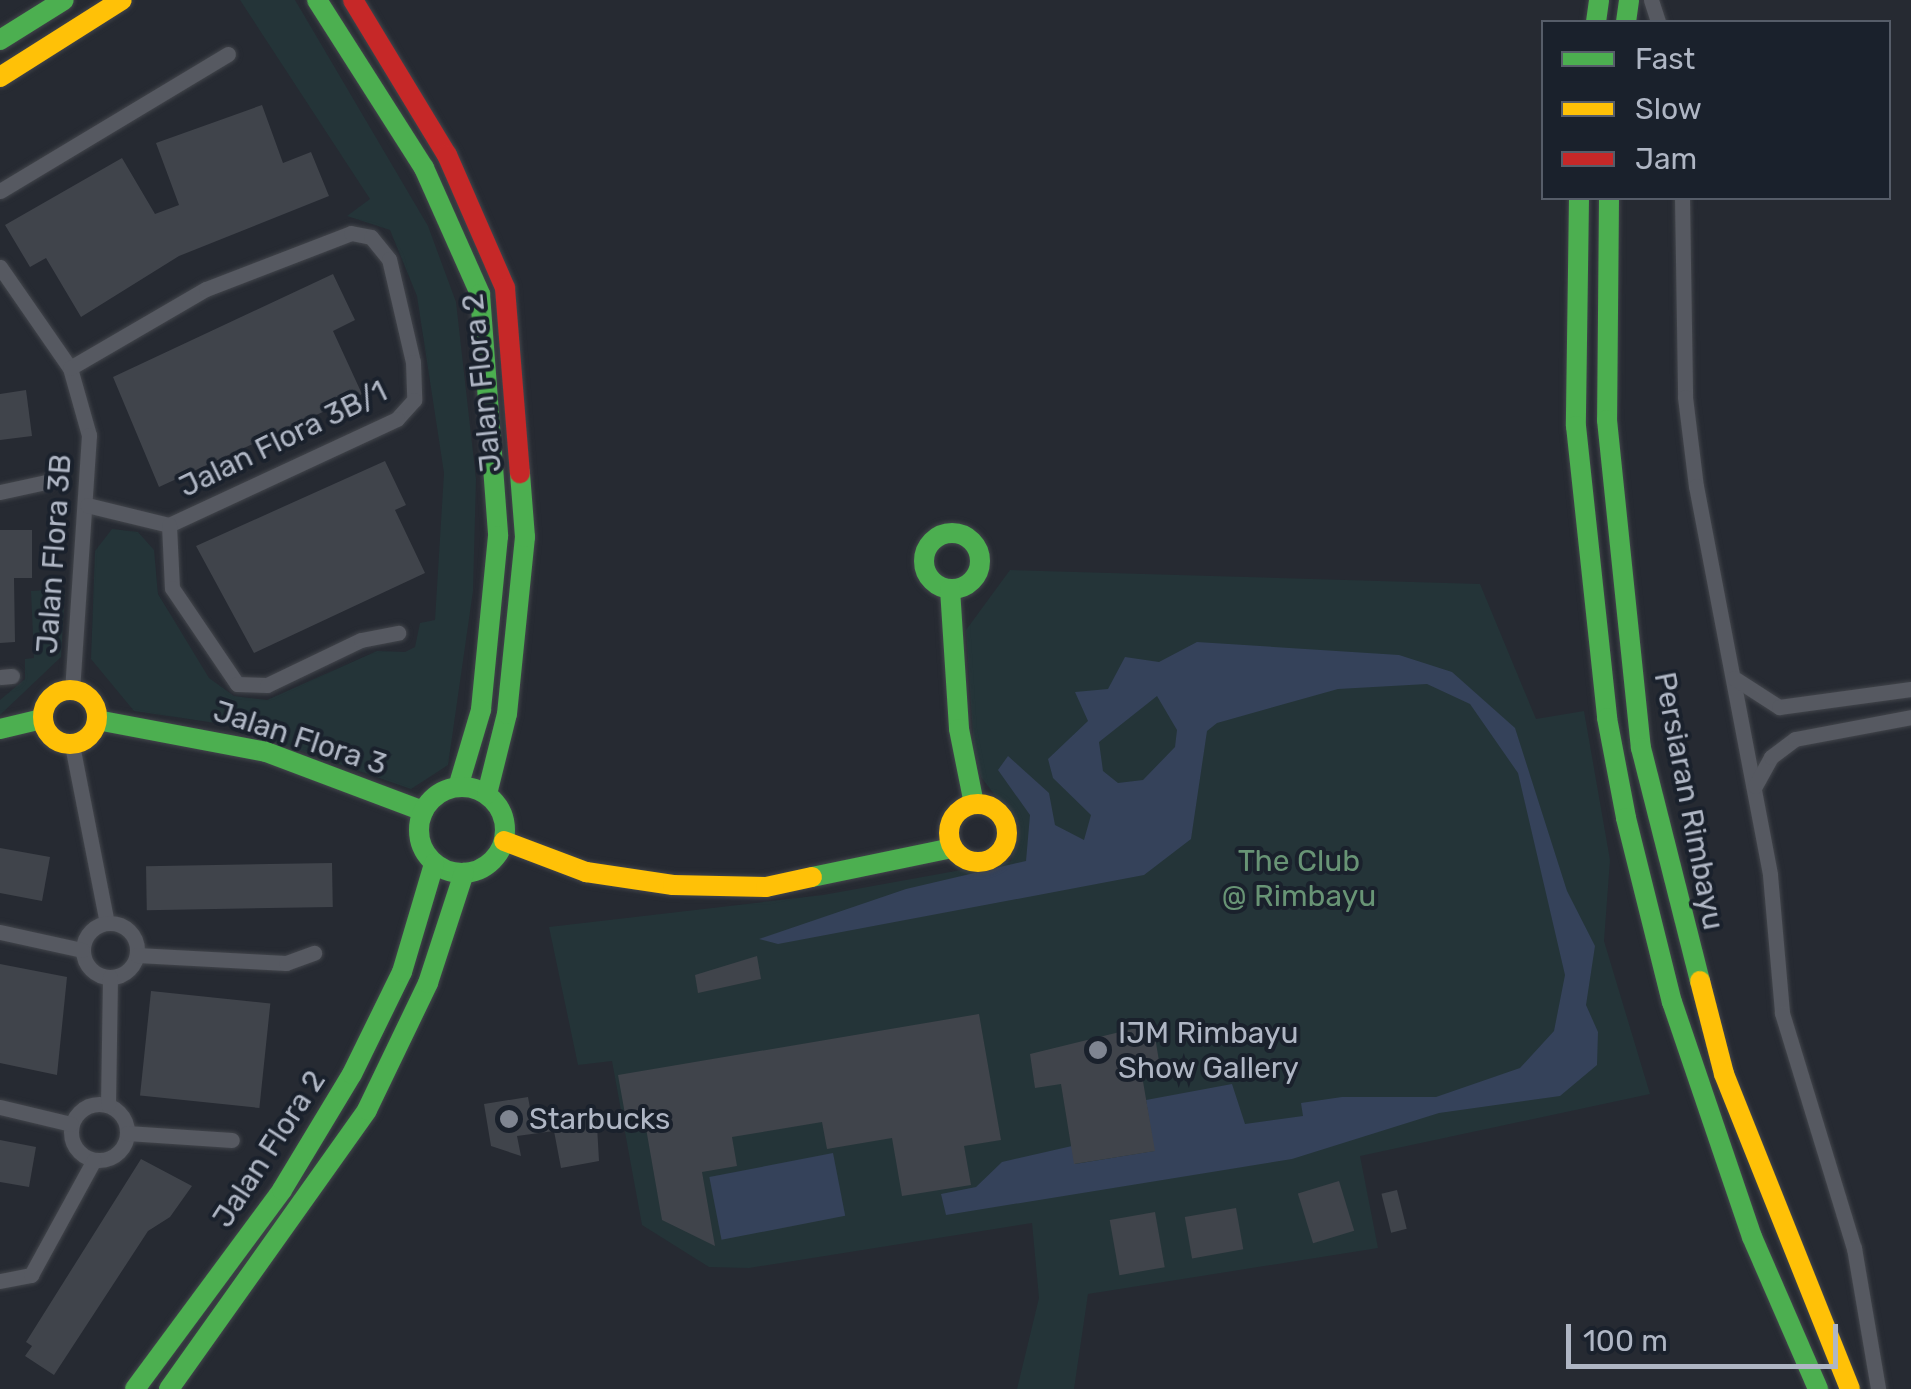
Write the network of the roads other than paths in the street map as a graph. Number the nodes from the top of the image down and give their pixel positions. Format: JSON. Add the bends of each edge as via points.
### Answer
{"nodes":[{"id":1,"x":64,"y":0,"type":"edge"},
{"id":2,"x":122,"y":0,"type":"edge"},
{"id":3,"x":317,"y":0,"type":"edge"},
{"id":4,"x":353,"y":0,"type":"edge"},
{"id":5,"x":0,"y":40,"type":"edge"},
{"id":6,"x":228,"y":54,"type":"dead end"},
{"id":7,"x":0,"y":77,"type":"edge"},
{"id":8,"x":0,"y":191,"type":"edge"},
{"id":9,"x":1579,"y":200,"type":"edge"},
{"id":10,"x":1609,"y":200,"type":"edge"},
{"id":11,"x":1682,"y":200,"type":"edge"},
{"id":12,"x":0,"y":267,"type":"edge"},
{"id":13,"x":70,"y":368,"type":"junction"},
{"id":14,"x":46,"y":482,"type":"dead end"},
{"id":15,"x":0,"y":492,"type":"edge"},
{"id":16,"x":88,"y":505,"type":"junction"},
{"id":17,"x":170,"y":525,"type":"junction"},
{"id":18,"x":950,"y":589,"type":"dead end"},
{"id":19,"x":398,"y":633,"type":"dead end"},
{"id":20,"x":1734,"y":678,"type":"junction"},
{"id":21,"x":1911,"y":689,"type":"edge"},
{"id":22,"x":72,"y":690,"type":"junction"},
{"id":23,"x":1911,"y":718,"type":"edge"},
{"id":24,"x":42,"y":719,"type":"junction"},
{"id":25,"x":97,"y":720,"type":"junction"},
{"id":26,"x":0,"y":729,"type":"edge"},
{"id":27,"x":72,"y":745,"type":"junction"},
{"id":28,"x":458,"y":787,"type":"junction"},
{"id":29,"x":1754,"y":788,"type":"junction"},
{"id":30,"x":487,"y":794,"type":"junction"},
{"id":31,"x":974,"y":804,"type":"junction"},
{"id":32,"x":423,"y":810,"type":"junction"},
{"id":33,"x":504,"y":841,"type":"junction"},
{"id":34,"x":952,"y":848,"type":"junction"},
{"id":35,"x":434,"y":864,"type":"junction"},
{"id":36,"x":464,"y":873,"type":"junction"},
{"id":37,"x":107,"y":923,"type":"junction"},
{"id":38,"x":0,"y":932,"type":"edge"},
{"id":39,"x":82,"y":950,"type":"junction"},
{"id":40,"x":314,"y":954,"type":"dead end"},
{"id":41,"x":137,"y":955,"type":"junction"},
{"id":42,"x":110,"y":977,"type":"junction"},
{"id":43,"x":108,"y":1105,"type":"junction"},
{"id":44,"x":0,"y":1107,"type":"edge"},
{"id":45,"x":71,"y":1124,"type":"junction"},
{"id":46,"x":127,"y":1133,"type":"junction"},
{"id":47,"x":232,"y":1140,"type":"dead end"},
{"id":48,"x":94,"y":1160,"type":"junction"},
{"id":49,"x":2,"y":1281,"type":"edge"},
{"id":50,"x":135,"y":1389,"type":"edge"},
{"id":51,"x":169,"y":1389,"type":"edge"},
{"id":52,"x":1818,"y":1389,"type":"edge"},
{"id":53,"x":1850,"y":1389,"type":"edge"},
{"id":54,"x":1878,"y":1389,"type":"edge"}],
"edges":[{"from":1,"to":5,"type":"street"},
{"from":2,"to":7,"type":"street"},
{"from":3,"to":28,"type":"street","name":"Jalan Flora 2","via":[[424,168],[480,294],[498,536],[482,710]]},
{"from":4,"to":30,"type":"street","name":"Jalan Flora 2","via":[[448,155],[505,288],[525,536],[507,714]]},
{"from":6,"to":8,"type":"street"},
{"from":9,"to":52,"type":"street","name":"Persiaran Rimbayu","via":[[1576,426],[1626,818],[1672,1002],[1752,1237]]},
{"from":10,"to":53,"type":"street","name":"Persiaran Rimbayu","via":[[1607,420],[1642,748],[1724,1074]]},
{"from":11,"to":20,"type":"street","via":[[1686,398]]},
{"from":12,"to":13,"type":"street","name":"Jalan Flora 3B"},
{"from":13,"to":16,"type":"street","name":"Jalan Flora 3B","via":[[92,458]]},
{"from":13,"to":17,"type":"street","name":"Jalan Flora 3B/1","via":[[206,289],[351,233],[381,246],[405,312],[416,388],[407,410]]},
{"from":14,"to":15,"type":"street"},
{"from":16,"to":17,"type":"street","name":"Jalan Flora 3B/1"},
{"from":16,"to":22,"type":"street","name":"Jalan Flora 3B"},
{"from":17,"to":19,"type":"street","via":[[172,588],[237,684],[267,685],[361,640]]},
{"from":18,"to":31,"type":"street","via":[[958,728]]},
{"from":20,"to":21,"type":"street","via":[[1779,708]]},
{"from":20,"to":29,"type":"street"},
{"from":22,"to":24,"type":"street","via":[[47,701]]},
{"from":22,"to":25,"type":"street","via":[[94,703]]},
{"from":23,"to":29,"type":"street","via":[[1795,739],[1770,757]]},
{"from":24,"to":26,"type":"street"},
{"from":24,"to":27,"type":"street","via":[[49,736]]},
{"from":25,"to":27,"type":"street","via":[[86,740]]},
{"from":25,"to":32,"type":"street","name":"Jalan Flora 3","via":[[266,752]]},
{"from":27,"to":37,"type":"street"},
{"from":28,"to":30,"type":"street"},
{"from":28,"to":32,"type":"street"},
{"from":29,"to":54,"type":"street","via":[[1782,1013],[1854,1248]]},
{"from":30,"to":33,"type":"street","via":[[502,815]]},
{"from":31,"to":34,"type":"street","via":[[951,820]]},
{"from":31,"to":34,"type":"street","via":[[1000,814],[1006,842],[986,862],[966,860]]},
{"from":32,"to":35,"type":"street","via":[[419,839]]},
{"from":33,"to":34,"type":"street","via":[[586,872],[766,887]]},
{"from":33,"to":36,"type":"street","via":[[488,864]]},
{"from":35,"to":36,"type":"street"},
{"from":35,"to":50,"type":"street","name":"Jalan Flora 2","via":[[402,972],[352,1074],[282,1190]]},
{"from":36,"to":51,"type":"street","name":"Jalan Flora 2","via":[[428,983],[367,1110]]},
{"from":37,"to":39,"type":"street","via":[[89,932]]},
{"from":37,"to":41,"type":"street","via":[[130,931]]},
{"from":38,"to":39,"type":"street"},
{"from":39,"to":42,"type":"street","via":[[88,966]]},
{"from":40,"to":41,"type":"street","via":[[286,964]]},
{"from":41,"to":42,"type":"street","via":[[124,973]]},
{"from":42,"to":43,"type":"street"},
{"from":43,"to":45,"type":"street","via":[[86,1107]]},
{"from":43,"to":46,"type":"street"},
{"from":44,"to":45,"type":"street"},
{"from":45,"to":48,"type":"street","via":[[74,1147]]},
{"from":46,"to":47,"type":"street"},
{"from":46,"to":48,"type":"street","via":[[114,1156]]},
{"from":48,"to":49,"type":"street","via":[[32,1275]]}]}
